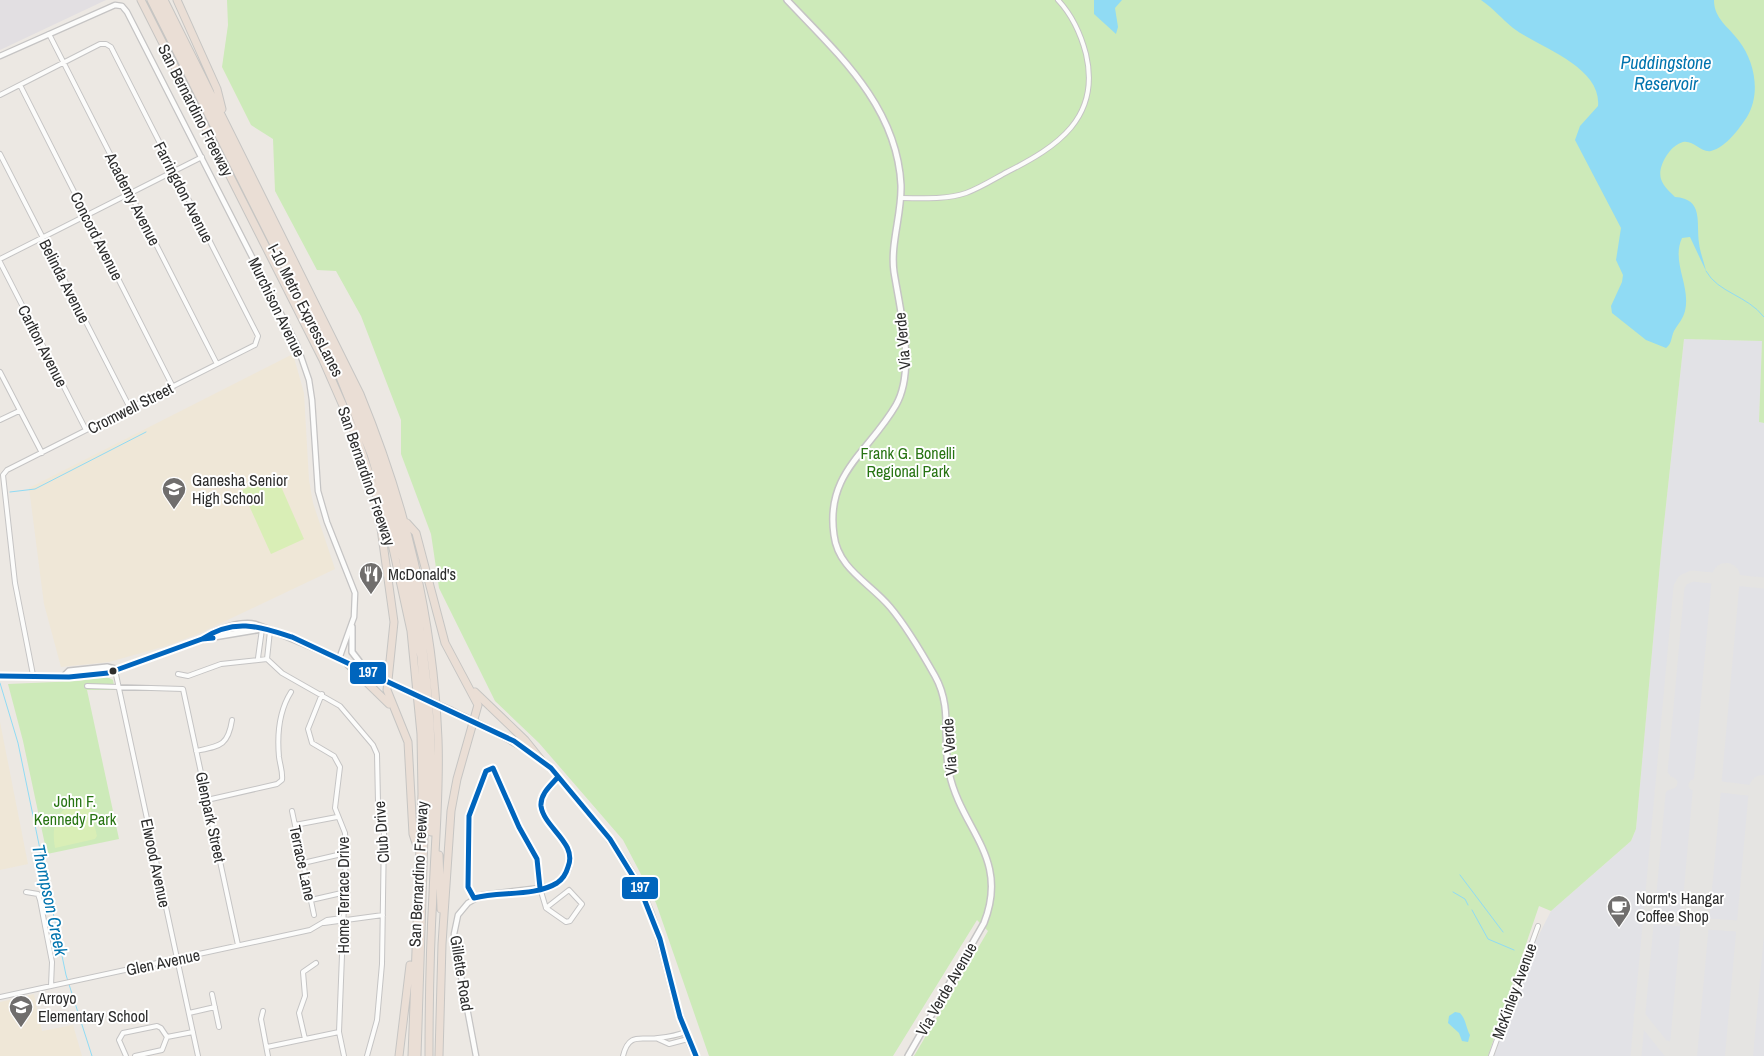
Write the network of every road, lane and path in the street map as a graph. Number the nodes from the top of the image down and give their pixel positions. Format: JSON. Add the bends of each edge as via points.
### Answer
{"nodes":[{"id":1,"x":141,"y":0,"type":"edge"},
{"id":2,"x":151,"y":0,"type":"edge"},
{"id":3,"x":158,"y":0,"type":"edge"},
{"id":4,"x":164,"y":0,"type":"edge"},
{"id":5,"x":177,"y":0,"type":"edge"},
{"id":6,"x":787,"y":0,"type":"edge"},
{"id":7,"x":1058,"y":0,"type":"edge"},
{"id":8,"x":49,"y":34,"type":"junction"},
{"id":9,"x":0,"y":56,"type":"edge"},
{"id":10,"x":64,"y":63,"type":"junction"},
{"id":11,"x":20,"y":85,"type":"junction"},
{"id":12,"x":0,"y":95,"type":"edge"},
{"id":13,"x":226,"y":124,"type":"junction"},
{"id":14,"x":0,"y":154,"type":"edge"},
{"id":15,"x":202,"y":157,"type":"junction"},
{"id":16,"x":174,"y":171,"type":"junction"},
{"id":17,"x":130,"y":193,"type":"junction"},
{"id":18,"x":901,"y":198,"type":"junction"},
{"id":19,"x":86,"y":215,"type":"junction"},
{"id":20,"x":42,"y":238,"type":"junction"},
{"id":21,"x":0,"y":261,"type":"edge"},
{"id":22,"x":258,"y":342,"type":"joint"},
{"id":23,"x":217,"y":364,"type":"junction"},
{"id":24,"x":0,"y":372,"type":"edge"},
{"id":25,"x":173,"y":387,"type":"junction"},
{"id":26,"x":130,"y":408,"type":"junction"},
{"id":27,"x":19,"y":411,"type":"junction"},
{"id":28,"x":0,"y":420,"type":"edge"},
{"id":29,"x":86,"y":430,"type":"junction"},
{"id":30,"x":42,"y":453,"type":"junction"},
{"id":31,"x":376,"y":492,"type":"junction"},
{"id":32,"x":405,"y":520,"type":"junction"},
{"id":33,"x":352,"y":627,"type":"junction"},
{"id":34,"x":262,"y":629,"type":"junction"},
{"id":35,"x":270,"y":631,"type":"junction"},
{"id":36,"x":258,"y":658,"type":"junction"},
{"id":37,"x":267,"y":659,"type":"junction"},
{"id":38,"x":339,"y":659,"type":"junction"},
{"id":39,"x":348,"y":664,"type":"junction"},
{"id":40,"x":115,"y":669,"type":"junction"},
{"id":41,"x":362,"y":670,"type":"junction"},
{"id":42,"x":178,"y":674,"type":"dead end"},
{"id":43,"x":33,"y":675,"type":"junction"},
{"id":44,"x":1,"y":676,"type":"edge"},
{"id":45,"x":462,"y":677,"type":"junction"},
{"id":46,"x":388,"y":682,"type":"junction"},
{"id":47,"x":87,"y":686,"type":"dead end"},
{"id":48,"x":119,"y":687,"type":"junction"},
{"id":49,"x":291,"y":692,"type":"dead end"},
{"id":50,"x":322,"y":694,"type":"junction"},
{"id":51,"x":393,"y":707,"type":"junction"},
{"id":52,"x":232,"y":720,"type":"dead end"},
{"id":53,"x":474,"y":722,"type":"junction"},
{"id":54,"x":196,"y":751,"type":"junction"},
{"id":55,"x":541,"y":760,"type":"junction"},
{"id":56,"x":558,"y":777,"type":"junction"},
{"id":57,"x":207,"y":800,"type":"junction"},
{"id":58,"x":437,"y":808,"type":"junction"},
{"id":59,"x":292,"y":811,"type":"dead end"},
{"id":60,"x":337,"y":817,"type":"junction"},
{"id":61,"x":295,"y":825,"type":"junction"},
{"id":62,"x":419,"y":852,"type":"junction"},
{"id":63,"x":346,"y":853,"type":"junction"},
{"id":64,"x":303,"y":863,"type":"junction"},
{"id":65,"x":434,"y":870,"type":"junction"},
{"id":66,"x":540,"y":888,"type":"junction"},
{"id":67,"x":26,"y":892,"type":"dead end"},
{"id":68,"x":346,"y":892,"type":"junction"},
{"id":69,"x":311,"y":900,"type":"junction"},
{"id":70,"x":546,"y":908,"type":"junction"},
{"id":71,"x":314,"y":915,"type":"dead end"},
{"id":72,"x":383,"y":915,"type":"junction"},
{"id":73,"x":415,"y":917,"type":"junction"},
{"id":74,"x":345,"y":920,"type":"junction"},
{"id":75,"x":984,"y":923,"type":"joint"},
{"id":76,"x":1538,"y":926,"type":"dead end"},
{"id":77,"x":442,"y":944,"type":"junction"},
{"id":78,"x":238,"y":945,"type":"junction"},
{"id":79,"x":177,"y":959,"type":"junction"},
{"id":80,"x":316,"y":963,"type":"dead end"},
{"id":81,"x":51,"y":986,"type":"junction"},
{"id":82,"x":212,"y":994,"type":"dead end"},
{"id":83,"x":0,"y":997,"type":"edge"},
{"id":84,"x":215,"y":1007,"type":"junction"},
{"id":85,"x":263,"y":1011,"type":"dead end"},
{"id":86,"x":189,"y":1013,"type":"junction"},
{"id":87,"x":219,"y":1026,"type":"dead end"},
{"id":88,"x":193,"y":1032,"type":"junction"},
{"id":89,"x":339,"y":1032,"type":"junction"},
{"id":90,"x":685,"y":1032,"type":"junction"},
{"id":91,"x":167,"y":1037,"type":"junction"},
{"id":92,"x":670,"y":1037,"type":"junction"},
{"id":93,"x":658,"y":1038,"type":"junction"},
{"id":94,"x":305,"y":1039,"type":"junction"},
{"id":95,"x":688,"y":1039,"type":"junction"},
{"id":96,"x":671,"y":1044,"type":"junction"},
{"id":97,"x":267,"y":1047,"type":"junction"},
{"id":98,"x":126,"y":1056,"type":"edge"},
{"id":99,"x":135,"y":1056,"type":"edge"},
{"id":100,"x":198,"y":1056,"type":"edge"},
{"id":101,"x":268,"y":1056,"type":"edge"},
{"id":102,"x":344,"y":1056,"type":"edge"},
{"id":103,"x":367,"y":1056,"type":"edge"},
{"id":104,"x":399,"y":1056,"type":"edge"},
{"id":105,"x":412,"y":1056,"type":"edge"},
{"id":106,"x":417,"y":1056,"type":"edge"},
{"id":107,"x":429,"y":1056,"type":"edge"},
{"id":108,"x":439,"y":1056,"type":"edge"},
{"id":109,"x":476,"y":1056,"type":"edge"},
{"id":110,"x":623,"y":1056,"type":"edge"},
{"id":111,"x":696,"y":1056,"type":"edge"},
{"id":112,"x":908,"y":1056,"type":"edge"},
{"id":113,"x":1491,"y":1056,"type":"edge"}],
"edges":[{"from":1,"to":31,"type":"highway","name":"San Bernardino Freeway","via":[[323,360],[353,427]]},
{"from":2,"to":106,"type":"highway","name":"I-10 Metro ExpressLanes","via":[[338,372],[371,454],[399,544],[421,657],[427,742]]},
{"from":3,"to":65,"type":"highway","name":"I-10 Metro ExpressLanes","via":[[353,392],[387,482],[412,575],[428,672],[433,753],[430,858]]},
{"from":4,"to":13,"type":"highway","name":"San Bernardino Freeway"},
{"from":5,"to":13,"type":"highway","via":[[217,88]]},
{"from":6,"to":18,"type":"main road","name":"Via Verde","via":[[865,85],[881,110],[898,158]]},
{"from":7,"to":18,"type":"street","via":[[1077,27],[1090,81],[1081,114],[1071,129],[1040,156],[967,192],[940,198]]},
{"from":8,"to":9,"type":"street"},
{"from":8,"to":10,"type":"street","name":"Academy Avenue"},
{"from":8,"to":15,"type":"street","name":"Murchison Avenue","via":[[115,5],[122,6]]},
{"from":10,"to":11,"type":"street"},
{"from":10,"to":16,"type":"street","name":"Farringdon Avenue","via":[[100,44],[110,47]]},
{"from":10,"to":17,"type":"street","name":"Academy Avenue"},
{"from":11,"to":12,"type":"street"},
{"from":11,"to":19,"type":"street","name":"Concord Avenue"},
{"from":13,"to":32,"type":"highway","name":"San Bernardino Freeway","via":[[360,394],[377,434]]},
{"from":14,"to":20,"type":"street","name":"Belinda Avenue"},
{"from":15,"to":16,"type":"street"},
{"from":15,"to":33,"type":"street","name":"Murchison Avenue","via":[[304,363],[312,400],[318,491],[355,593]]},
{"from":16,"to":17,"type":"street"},
{"from":16,"to":22,"type":"street","name":"Farringdon Avenue","via":[[258,336]]},
{"from":17,"to":19,"type":"street"},
{"from":17,"to":23,"type":"street","name":"Academy Avenue"},
{"from":18,"to":75,"type":"main road","name":"Via Verde","via":[[893,266],[905,347],[905,376],[897,403],[839,481],[832,512],[834,538],[842,557],[857,578],[891,607],[940,687],[947,715],[950,776],[983,848],[991,874],[991,899]]},
{"from":19,"to":20,"type":"street"},
{"from":19,"to":25,"type":"street","name":"Concord Avenue"},
{"from":20,"to":21,"type":"street"},
{"from":20,"to":26,"type":"street","name":"Belinda Avenue"},
{"from":21,"to":29,"type":"street","name":"Carlton Avenue"},
{"from":22,"to":23,"type":"street","name":"Cromwell Street"},
{"from":23,"to":25,"type":"street","name":"Cromwell Street"},
{"from":24,"to":27,"type":"street"},
{"from":25,"to":26,"type":"street","name":"Cromwell Street"},
{"from":26,"to":29,"type":"street","name":"Cromwell Street"},
{"from":27,"to":28,"type":"street"},
{"from":27,"to":30,"type":"street"},
{"from":29,"to":30,"type":"street","name":"Cromwell Street"},
{"from":30,"to":43,"type":"street","name":"Cromwell Street","via":[[3,474],[15,583]]},
{"from":31,"to":46,"type":"highway","via":[[394,622]]},
{"from":31,"to":62,"type":"highway","name":"San Bernardino Freeway","via":[[401,579],[417,674],[422,751]]},
{"from":32,"to":45,"type":"highway","via":[[416,533],[445,643]]},
{"from":32,"to":58,"type":"highway","name":"San Bernardino Freeway","via":[[426,611],[434,673],[438,739]]},
{"from":33,"to":38,"type":"street","name":"Murchison Avenue"},
{"from":33,"to":41,"type":"main road","via":[[352,652]]},
{"from":34,"to":35,"type":"main road"},
{"from":34,"to":36,"type":"street"},
{"from":34,"to":40,"type":"main road","via":[[202,639]]},
{"from":35,"to":37,"type":"street"},
{"from":35,"to":38,"type":"main road","via":[[292,637]]},
{"from":36,"to":37,"type":"street"},
{"from":36,"to":42,"type":"street","via":[[221,664],[188,676]]},
{"from":37,"to":50,"type":"street","name":"Club Drive","via":[[282,673]]},
{"from":38,"to":39,"type":"main road"},
{"from":39,"to":41,"type":"main road"},
{"from":39,"to":51,"type":"highway"},
{"from":40,"to":43,"type":"main road","via":[[89,676]]},
{"from":40,"to":48,"type":"street","name":"Elwood Avenue"},
{"from":41,"to":46,"type":"main road"},
{"from":43,"to":44,"type":"main road"},
{"from":45,"to":53,"type":"highway","via":[[478,705]]},
{"from":45,"to":55,"type":"highway"},
{"from":46,"to":51,"type":"highway","via":[[388,697]]},
{"from":46,"to":53,"type":"main road","bridge":true},
{"from":47,"to":48,"type":"street"},
{"from":48,"to":54,"type":"street","name":"Glenpark Street","via":[[183,689]]},
{"from":48,"to":79,"type":"street","name":"Elwood Avenue"},
{"from":49,"to":57,"type":"street","via":[[280,724],[278,748],[282,780],[278,784]]},
{"from":50,"to":60,"type":"street","name":"Home Terrace Drive","via":[[308,729],[312,743],[334,756],[340,768],[335,800]]},
{"from":50,"to":72,"type":"street","name":"Club Drive","via":[[349,715],[378,754],[378,802],[384,833]]},
{"from":51,"to":62,"type":"highway","via":[[408,742],[413,834]]},
{"from":52,"to":54,"type":"street","via":[[224,743]]},
{"from":53,"to":55,"type":"main road","via":[[514,741]]},
{"from":53,"to":77,"type":"highway","via":[[453,800]]},
{"from":54,"to":57,"type":"street","name":"Glenpark Street"},
{"from":55,"to":56,"type":"main road"},
{"from":56,"to":66,"type":"street","name":"Gillette Road","via":[[544,790],[541,810],[568,848],[570,861],[561,880],[555,885]]},
{"from":56,"to":90,"type":"main road","via":[[610,838],[639,886],[660,939]]},
{"from":57,"to":78,"type":"street","name":"Glenpark Street"},
{"from":58,"to":65,"type":"highway","name":"San Bernardino Freeway"},
{"from":58,"to":77,"type":"highway"},
{"from":59,"to":61,"type":"street","name":"Terrace Lane"},
{"from":60,"to":61,"type":"street"},
{"from":60,"to":63,"type":"street","name":"Home Terrace Drive","via":[[345,833]]},
{"from":61,"to":64,"type":"street","name":"Terrace Lane"},
{"from":62,"to":73,"type":"highway","name":"San Bernardino Freeway"},
{"from":63,"to":64,"type":"street"},
{"from":63,"to":68,"type":"street","name":"Home Terrace Drive"},
{"from":64,"to":69,"type":"street","name":"Terrace Lane"},
{"from":65,"to":107,"type":"highway","name":"San Bernardino Freeway"},
{"from":66,"to":70,"type":"street"},
{"from":66,"to":109,"type":"street","name":"Gillette Road","via":[[482,895],[468,902],[458,916],[455,944]]},
{"from":67,"to":81,"type":"street","via":[[38,894],[40,900],[52,962]]},
{"from":68,"to":69,"type":"street"},
{"from":68,"to":74,"type":"street","name":"Home Terrace Drive"},
{"from":69,"to":71,"type":"street","name":"Terrace Lane"},
{"from":70,"to":70,"type":"street","via":[[566,922],[582,904],[569,890]]},
{"from":72,"to":74,"type":"street","name":"Glen Avenue"},
{"from":72,"to":103,"type":"street","name":"Club Drive","via":[[378,1013]]},
{"from":73,"to":104,"type":"highway"},
{"from":73,"to":105,"type":"highway","name":"San Bernardino Freeway"},
{"from":74,"to":78,"type":"street","name":"Glen Avenue","via":[[342,918],[310,930]]},
{"from":74,"to":89,"type":"street","name":"Home Terrace Drive"},
{"from":75,"to":112,"type":"main road","name":"Via Verde Avenue"},
{"from":76,"to":113,"type":"street","name":"McKinley Avenue"},
{"from":77,"to":108,"type":"highway"},
{"from":78,"to":79,"type":"street","name":"Glen Avenue"},
{"from":79,"to":81,"type":"street","name":"Glen Avenue"},
{"from":79,"to":86,"type":"street","name":"Elwood Avenue"},
{"from":80,"to":94,"type":"street","via":[[302,976],[304,996],[299,1013]]},
{"from":81,"to":83,"type":"street","name":"Glen Avenue"},
{"from":82,"to":84,"type":"street"},
{"from":84,"to":86,"type":"street"},
{"from":84,"to":87,"type":"street"},
{"from":85,"to":97,"type":"street","via":[[261,1019]]},
{"from":86,"to":88,"type":"street","name":"Elwood Avenue"},
{"from":88,"to":91,"type":"street"},
{"from":88,"to":100,"type":"street","name":"Elwood Avenue"},
{"from":89,"to":94,"type":"street"},
{"from":89,"to":102,"type":"street","name":"Home Terrace Drive"},
{"from":90,"to":92,"type":"street"},
{"from":90,"to":95,"type":"main road"},
{"from":91,"to":98,"type":"street","via":[[157,1026],[124,1033],[119,1040]]},
{"from":91,"to":99,"type":"street","via":[[162,1050]]},
{"from":92,"to":93,"type":"street"},
{"from":92,"to":96,"type":"street"},
{"from":93,"to":96,"type":"street"},
{"from":93,"to":110,"type":"street","via":[[637,1039],[629,1044]]},
{"from":94,"to":97,"type":"street"},
{"from":95,"to":96,"type":"street"},
{"from":95,"to":111,"type":"main road"},
{"from":97,"to":101,"type":"street"}]}
